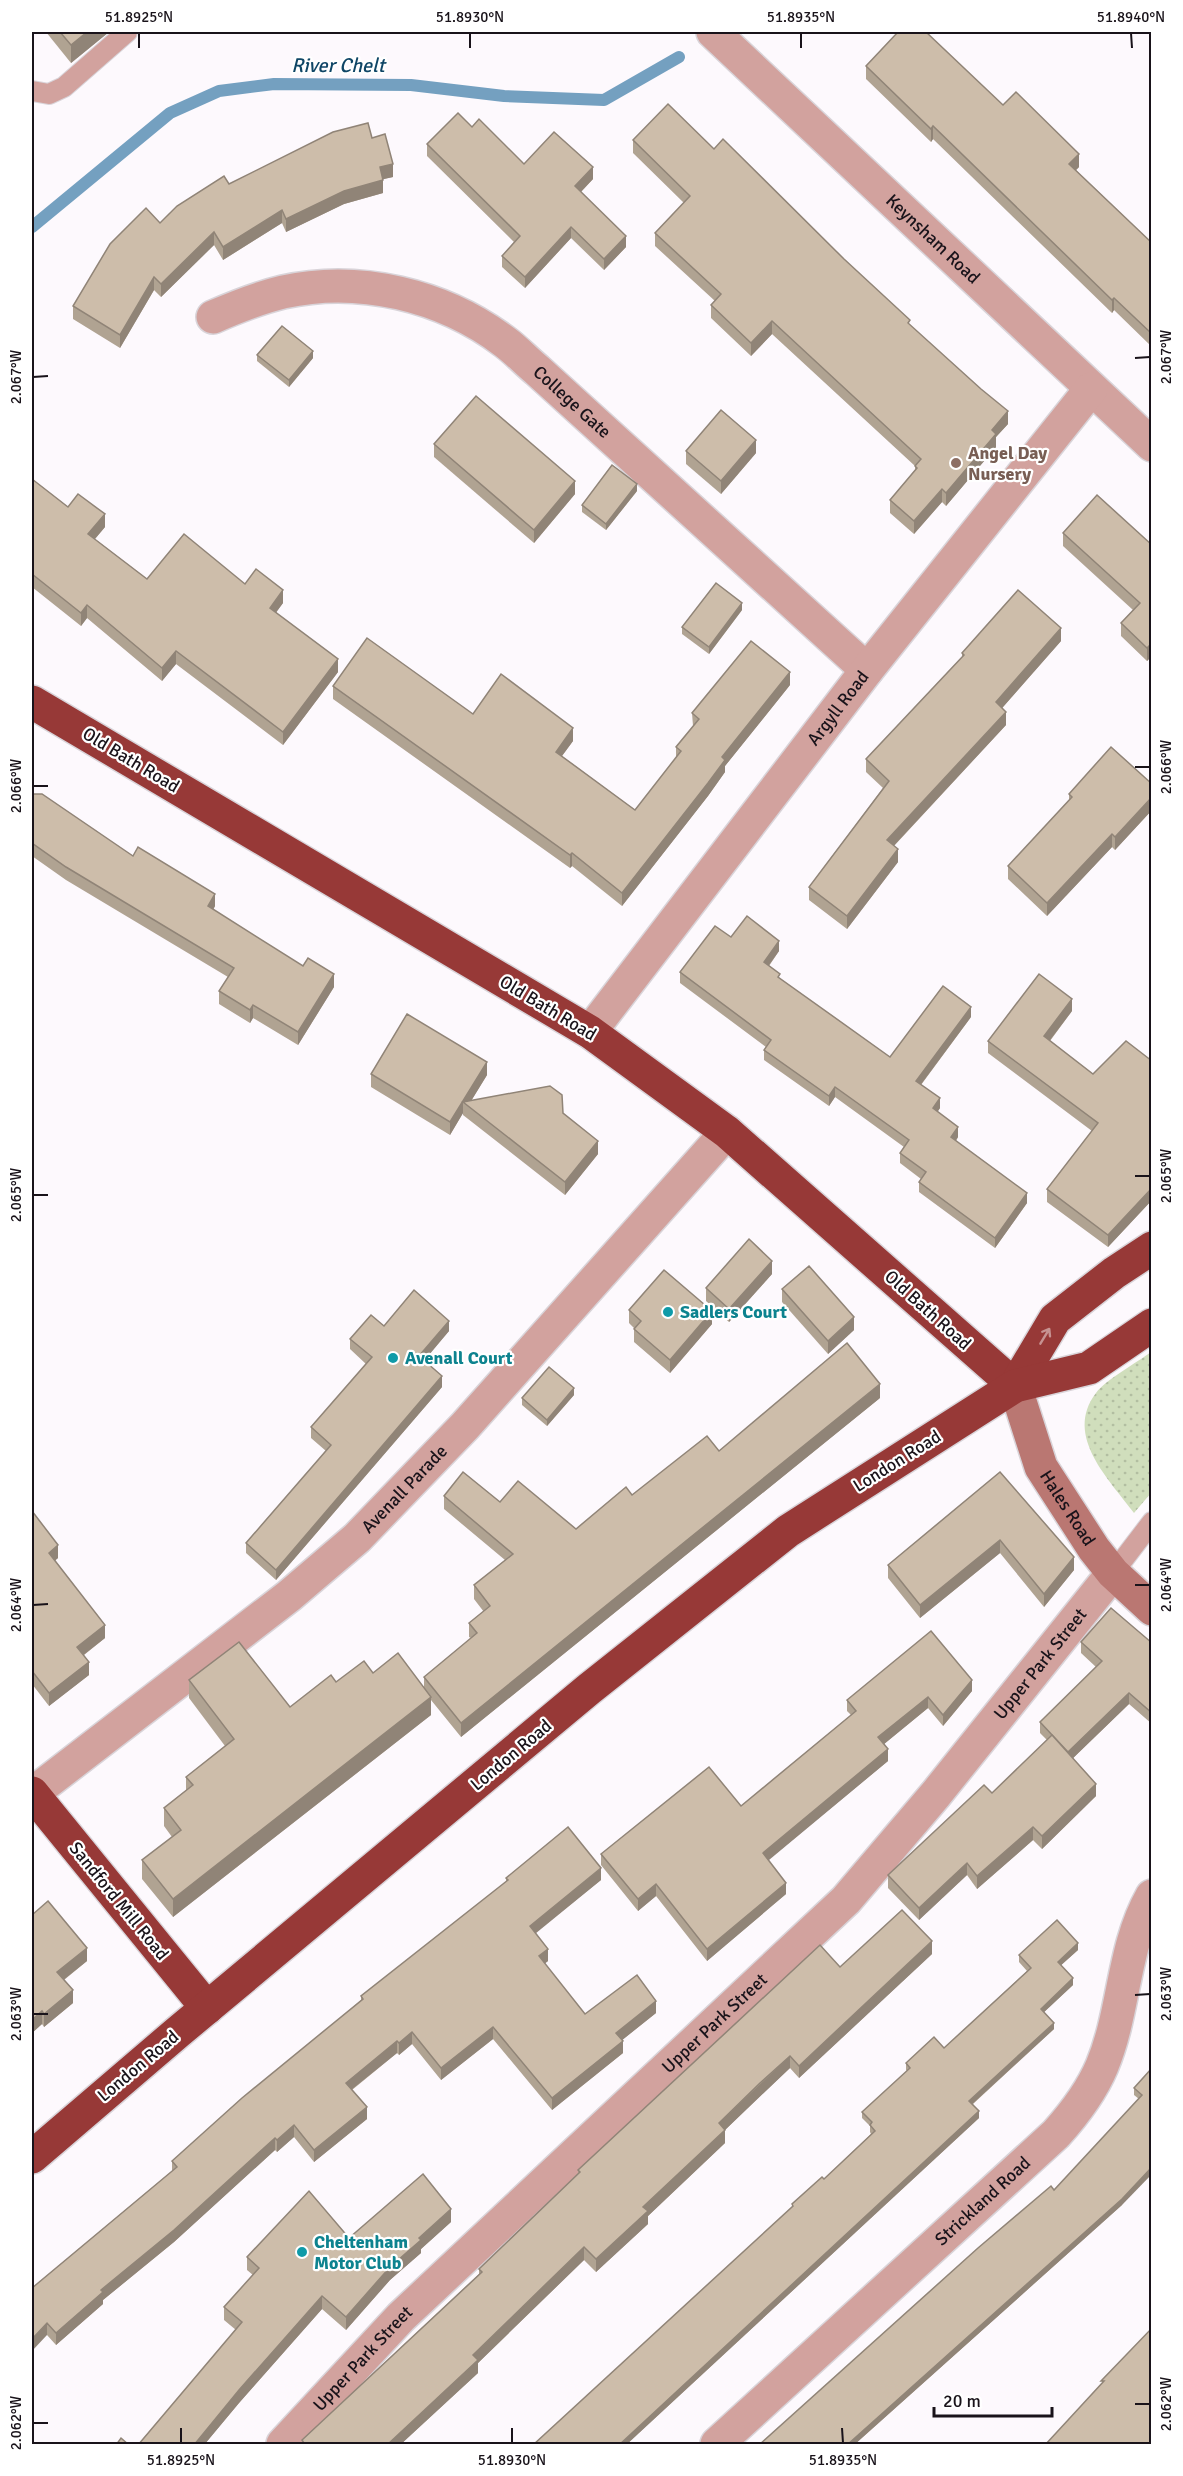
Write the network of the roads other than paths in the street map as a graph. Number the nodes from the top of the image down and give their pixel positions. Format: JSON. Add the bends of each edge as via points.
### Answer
{"nodes":[{"id":1,"x":127,"y":32,"type":"edge"},
{"id":2,"x":713,"y":32,"type":"edge"},
{"id":3,"x":32,"y":91,"type":"edge"},
{"id":4,"x":213,"y":317,"type":"dead end"},
{"id":5,"x":1091,"y":388,"type":"junction"},
{"id":6,"x":1152,"y":445,"type":"edge"},
{"id":7,"x":867,"y":670,"type":"junction"},
{"id":8,"x":32,"y":702,"type":"edge"},
{"id":9,"x":590,"y":1032,"type":"junction"},
{"id":10,"x":727,"y":1132,"type":"junction"},
{"id":11,"x":1152,"y":1248,"type":"edge"},
{"id":12,"x":1152,"y":1325,"type":"edge"},
{"id":13,"x":1015,"y":1386,"type":"junction"},
{"id":14,"x":1152,"y":1522,"type":"edge"},
{"id":15,"x":1113,"y":1573,"type":"junction"},
{"id":16,"x":1152,"y":1609,"type":"edge"},
{"id":17,"x":32,"y":1793,"type":"edge"},
{"id":18,"x":1152,"y":1896,"type":"edge"},
{"id":19,"x":207,"y":2008,"type":"junction"},
{"id":20,"x":32,"y":2157,"type":"edge"},
{"id":21,"x":283,"y":2445,"type":"edge"},
{"id":22,"x":717,"y":2445,"type":"edge"}],
"edges":[{"from":1,"to":3,"type":"lane","via":[[64,87],[50,94]]},
{"from":2,"to":5,"type":"street","name":"Keynsham Road"},
{"from":4,"to":7,"type":"street","name":"College Gate","via":[[284,292],[349,287],[396,292],[435,303],[471,320],[506,342]]},
{"from":5,"to":6,"type":"street","name":"Keynsham Road"},
{"from":5,"to":7,"type":"street","name":"Argyll Road"},
{"from":7,"to":9,"type":"street","name":"Argyll Road"},
{"from":8,"to":9,"type":"highway","name":"Old Bath Road"},
{"from":9,"to":10,"type":"highway","name":"Old Bath Road"},
{"from":10,"to":13,"type":"highway","name":"Old Bath Road"},
{"from":10,"to":17,"type":"street","name":"Avenall Parade","via":[[465,1426],[357,1538],[289,1596]]},
{"from":13,"to":11,"type":"highway","name":"London Road","one_way":true,"via":[[1054,1319]]},
{"from":12,"to":13,"type":"highway","name":"London Road","via":[[1089,1368]]},
{"from":13,"to":15,"type":"main road","name":"Hales Road","via":[[1041,1467]]},
{"from":13,"to":19,"type":"highway","name":"London Road","via":[[788,1531],[580,1697]]},
{"from":14,"to":15,"type":"lane"},
{"from":15,"to":16,"type":"main road","name":"Hales Road"},
{"from":15,"to":21,"type":"street","name":"Upper Park Street","via":[[936,1794],[846,1899],[401,2317]]},
{"from":17,"to":19,"type":"highway","name":"Sandford Mill Road"},
{"from":18,"to":22,"type":"street","name":"Strickland Road","via":[[1140,1917],[1110,2043],[1074,2113],[1056,2134]]},
{"from":19,"to":20,"type":"highway","name":"London Road"}]}
